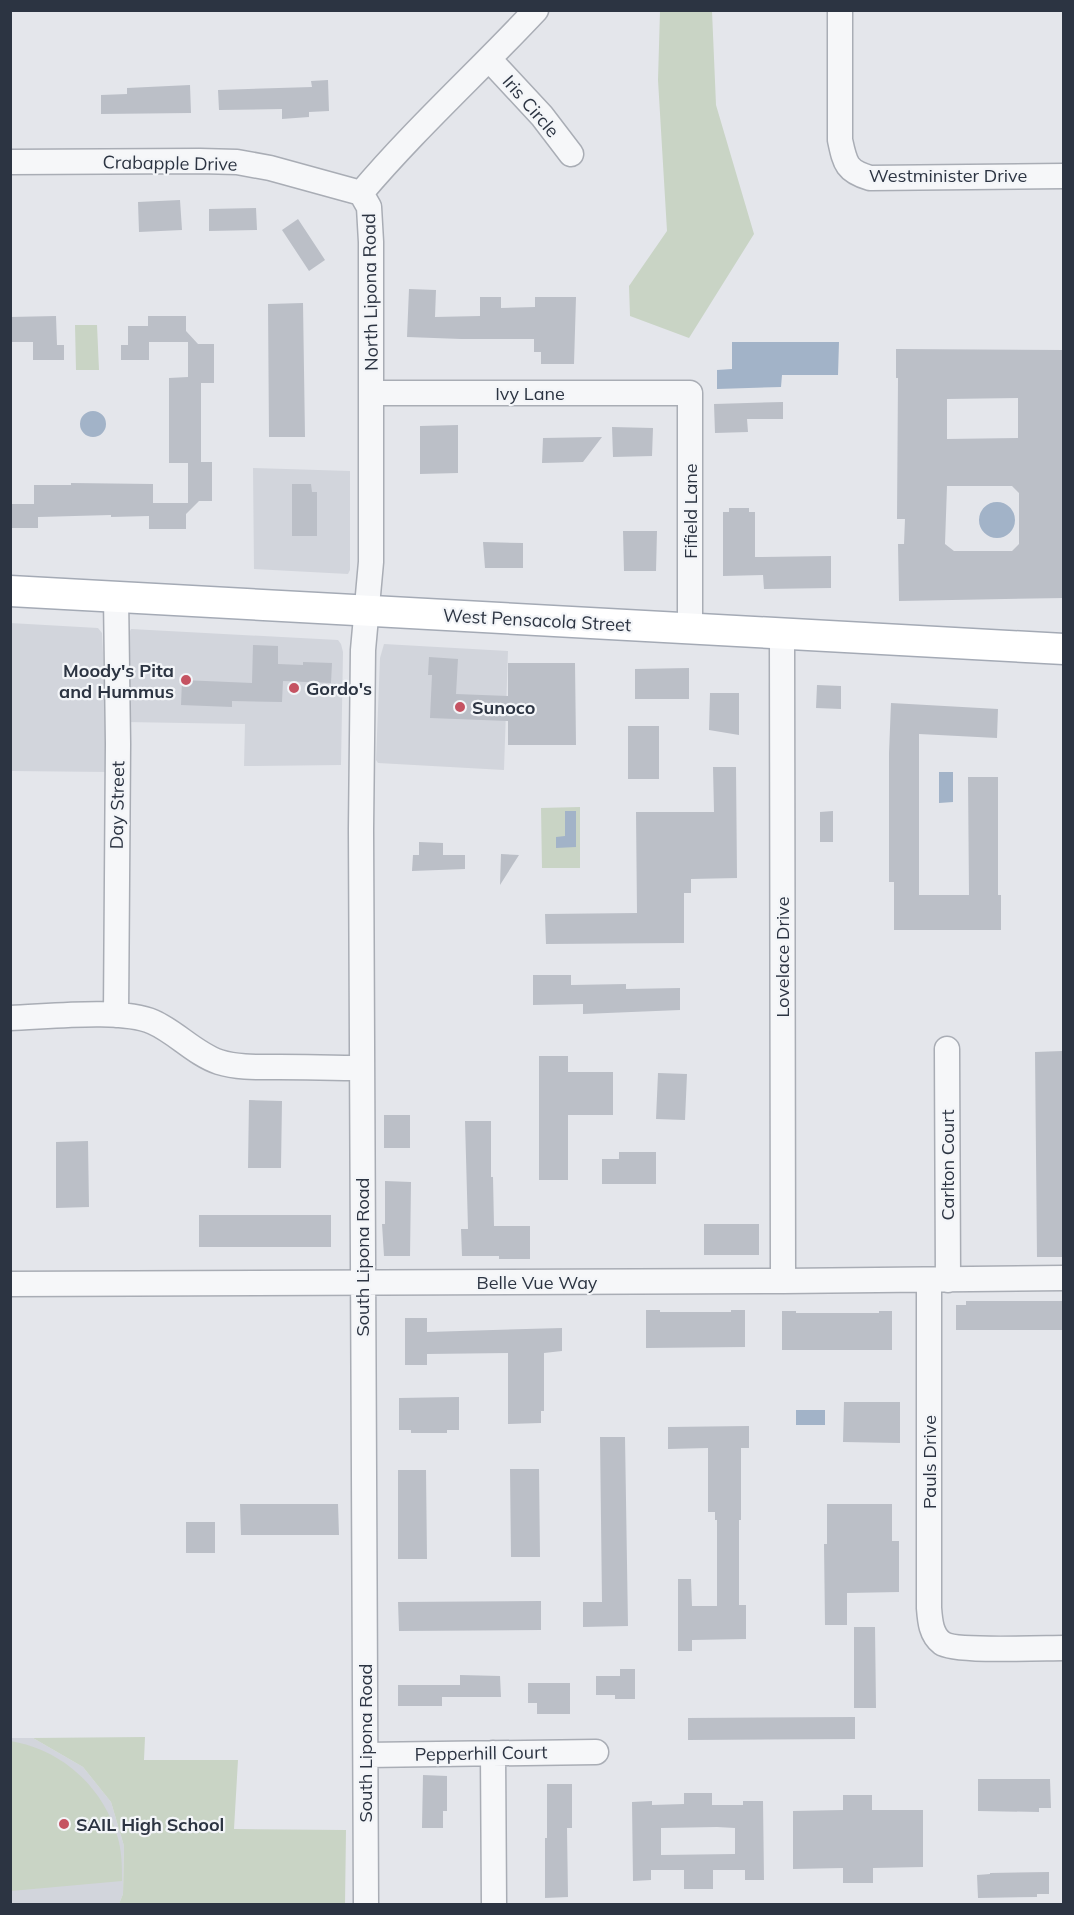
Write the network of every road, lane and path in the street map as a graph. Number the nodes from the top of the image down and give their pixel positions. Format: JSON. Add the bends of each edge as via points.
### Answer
{"nodes":[{"id":1,"x":536,"y":10,"type":"edge"},
{"id":2,"x":840,"y":10,"type":"edge"},
{"id":3,"x":489,"y":60,"type":"junction"},
{"id":4,"x":571,"y":154,"type":"dead end"},
{"id":5,"x":10,"y":162,"type":"edge"},
{"id":6,"x":1064,"y":176,"type":"edge"},
{"id":7,"x":361,"y":193,"type":"junction"},
{"id":8,"x":371,"y":393,"type":"junction"},
{"id":9,"x":690,"y":393,"type":"joint"},
{"id":10,"x":10,"y":591,"type":"edge"},
{"id":11,"x":117,"y":596,"type":"junction"},
{"id":12,"x":367,"y":610,"type":"junction"},
{"id":13,"x":690,"y":629,"type":"junction"},
{"id":14,"x":782,"y":633,"type":"junction"},
{"id":15,"x":1064,"y":649,"type":"edge"},
{"id":16,"x":116,"y":1015,"type":"junction"},
{"id":17,"x":10,"y":1018,"type":"edge"},
{"id":18,"x":947,"y":1049,"type":"dead end"},
{"id":19,"x":362,"y":1068,"type":"junction"},
{"id":20,"x":1064,"y":1278,"type":"edge"},
{"id":21,"x":938,"y":1280,"type":"junction"},
{"id":22,"x":783,"y":1281,"type":"junction"},
{"id":23,"x":362,"y":1283,"type":"junction"},
{"id":24,"x":10,"y":1284,"type":"edge"},
{"id":25,"x":1064,"y":1648,"type":"edge"},
{"id":26,"x":596,"y":1752,"type":"dead end"},
{"id":27,"x":493,"y":1753,"type":"junction"},
{"id":28,"x":366,"y":1755,"type":"junction"},
{"id":29,"x":366,"y":1905,"type":"edge"},
{"id":30,"x":494,"y":1905,"type":"edge"}],
"edges":[{"from":1,"to":3,"type":"street","name":"North Lipona Road"},
{"from":2,"to":6,"type":"street","name":"Westminister Drive","via":[[840,140],[849,168],[857,174],[870,178]]},
{"from":3,"to":4,"type":"street","name":"Iris Circle","via":[[543,116]]},
{"from":3,"to":7,"type":"street","name":"North Lipona Road","via":[[393,154]]},
{"from":5,"to":7,"type":"street","name":"Crabapple Drive","via":[[237,162]]},
{"from":7,"to":8,"type":"street","name":"North Lipona Road","via":[[369,207]]},
{"from":8,"to":9,"type":"street","name":"Ivy Lane"},
{"from":8,"to":12,"type":"street","name":"North Lipona Road","via":[[371,562]]},
{"from":9,"to":13,"type":"street","name":"Fifield Lane"},
{"from":10,"to":11,"type":"main road","name":"West Pensacola Street"},
{"from":11,"to":12,"type":"main road","name":"West Pensacola Street"},
{"from":11,"to":16,"type":"street","name":"Day Street"},
{"from":12,"to":13,"type":"main road","name":"West Pensacola Street"},
{"from":12,"to":19,"type":"street","name":"South Lipona Road","via":[[362,679]]},
{"from":13,"to":14,"type":"main road","name":"West Pensacola Street"},
{"from":14,"to":15,"type":"main road","name":"West Pensacola Street"},
{"from":14,"to":22,"type":"street","name":"Lovelace Drive"},
{"from":16,"to":17,"type":"street"},
{"from":16,"to":19,"type":"street","via":[[150,1020],[208,1057],[240,1067]]},
{"from":18,"to":21,"type":"street","name":"Carlton Court"},
{"from":19,"to":23,"type":"street","name":"South Lipona Road"},
{"from":20,"to":21,"type":"street","name":"Belle Vue Way"},
{"from":21,"to":22,"type":"street","name":"Belle Vue Way"},
{"from":21,"to":25,"type":"street","name":"Pauls Drive","via":[[931,1626],[947,1646]]},
{"from":22,"to":23,"type":"street","name":"Belle Vue Way"},
{"from":23,"to":24,"type":"street","name":"Belle Vue Way"},
{"from":23,"to":28,"type":"street","name":"South Lipona Road"},
{"from":26,"to":27,"type":"street","name":"Pepperhill Court"},
{"from":27,"to":28,"type":"street","name":"Pepperhill Court"},
{"from":27,"to":30,"type":"street"},
{"from":28,"to":29,"type":"street","name":"South Lipona Road"}]}
